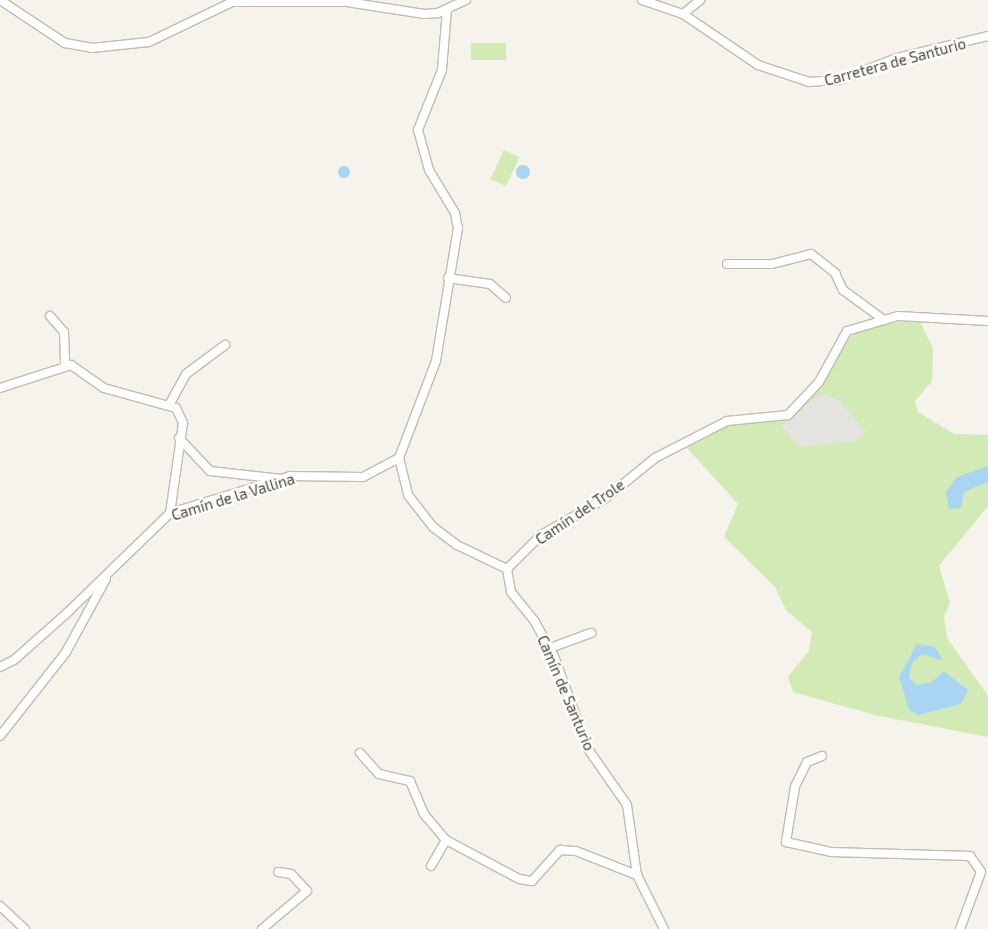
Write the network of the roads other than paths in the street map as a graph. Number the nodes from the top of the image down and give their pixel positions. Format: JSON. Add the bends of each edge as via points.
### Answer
{"nodes":[{"id":1,"x":0,"y":0,"type":"edge"},
{"id":2,"x":466,"y":0,"type":"edge"},
{"id":3,"x":642,"y":0,"type":"edge"},
{"id":4,"x":700,"y":0,"type":"edge"},
{"id":5,"x":447,"y":9,"type":"junction"},
{"id":6,"x":683,"y":14,"type":"junction"},
{"id":7,"x":988,"y":36,"type":"edge"},
{"id":8,"x":727,"y":264,"type":"dead end"},
{"id":9,"x":448,"y":278,"type":"junction"},
{"id":10,"x":506,"y":298,"type":"dead end"},
{"id":11,"x":50,"y":316,"type":"dead end"},
{"id":12,"x":884,"y":320,"type":"junction"},
{"id":13,"x":988,"y":321,"type":"edge"},
{"id":14,"x":225,"y":345,"type":"dead end"},
{"id":15,"x":65,"y":364,"type":"junction"},
{"id":16,"x":0,"y":388,"type":"edge"},
{"id":17,"x":169,"y":405,"type":"junction"},
{"id":18,"x":179,"y":438,"type":"junction"},
{"id":19,"x":399,"y":458,"type":"junction"},
{"id":20,"x":282,"y":479,"type":"junction"},
{"id":21,"x":170,"y":513,"type":"junction"},
{"id":22,"x":507,"y":569,"type":"junction"},
{"id":23,"x":109,"y":573,"type":"junction"},
{"id":24,"x":591,"y":633,"type":"dead end"},
{"id":25,"x":550,"y":648,"type":"junction"},
{"id":26,"x":0,"y":667,"type":"edge"},
{"id":27,"x":0,"y":736,"type":"edge"},
{"id":28,"x":360,"y":753,"type":"dead end"},
{"id":29,"x":822,"y":756,"type":"dead end"},
{"id":30,"x":446,"y":840,"type":"junction"},
{"id":31,"x":431,"y":866,"type":"dead end"},
{"id":32,"x":278,"y":872,"type":"dead end"},
{"id":33,"x":637,"y":875,"type":"junction"},
{"id":34,"x":0,"y":906,"type":"edge"},
{"id":35,"x":25,"y":929,"type":"edge"},
{"id":36,"x":262,"y":929,"type":"edge"},
{"id":37,"x":664,"y":929,"type":"edge"},
{"id":38,"x":960,"y":929,"type":"edge"}],
"edges":[{"from":1,"to":5,"type":"street","via":[[65,43],[92,48],[149,42],[232,2],[339,1],[424,14]]},
{"from":2,"to":5,"type":"street"},
{"from":3,"to":6,"type":"street","name":"Carretera de Santurio"},
{"from":4,"to":6,"type":"street"},
{"from":5,"to":9,"type":"street","via":[[442,70],[418,130],[430,170],[458,222]]},
{"from":6,"to":7,"type":"street","name":"Carretera de Santurio","via":[[758,65],[822,83]]},
{"from":8,"to":12,"type":"street","via":[[772,264],[811,254],[836,273],[842,290]]},
{"from":9,"to":10,"type":"street","via":[[490,284]]},
{"from":9,"to":19,"type":"street","via":[[436,361]]},
{"from":11,"to":15,"type":"street","via":[[64,332]]},
{"from":12,"to":13,"type":"street","name":"Camín del Trole","via":[[916,316]]},
{"from":12,"to":22,"type":"street","name":"Camín del Trole","via":[[843,335],[819,382],[788,415],[727,421],[655,458],[606,498],[541,535]]},
{"from":14,"to":17,"type":"street","via":[[186,374]]},
{"from":15,"to":16,"type":"street"},
{"from":15,"to":17,"type":"street","via":[[82,369],[114,392]]},
{"from":17,"to":18,"type":"street","via":[[182,419]]},
{"from":18,"to":20,"type":"street","via":[[210,471]]},
{"from":18,"to":21,"type":"street"},
{"from":19,"to":20,"type":"street","name":"Camín de la Vallina","via":[[362,477]]},
{"from":19,"to":22,"type":"street","via":[[408,495],[424,518],[457,545]]},
{"from":20,"to":21,"type":"street","name":"Camín de la Vallina"},
{"from":21,"to":23,"type":"street","name":"Camín de la Vallina"},
{"from":22,"to":25,"type":"street","name":"Camín de Santurio","via":[[510,592]]},
{"from":23,"to":26,"type":"street","name":"Camín de la Vallina","via":[[14,660]]},
{"from":23,"to":27,"type":"street","via":[[66,652]]},
{"from":24,"to":25,"type":"street"},
{"from":25,"to":33,"type":"street","name":"Camín de Santurio","via":[[580,734],[626,805]]},
{"from":28,"to":30,"type":"street","via":[[379,774],[410,781],[424,814]]},
{"from":29,"to":38,"type":"street","via":[[807,762],[795,787],[784,836],[790,845],[873,855],[958,853],[977,862],[981,875]]},
{"from":30,"to":31,"type":"street"},
{"from":30,"to":33,"type":"street","via":[[523,881],[534,878],[549,857],[560,850],[576,851]]},
{"from":32,"to":36,"type":"street","via":[[291,874],[307,891]]},
{"from":33,"to":37,"type":"street","name":"Camín de Santurio"},
{"from":34,"to":35,"type":"street"}]}
